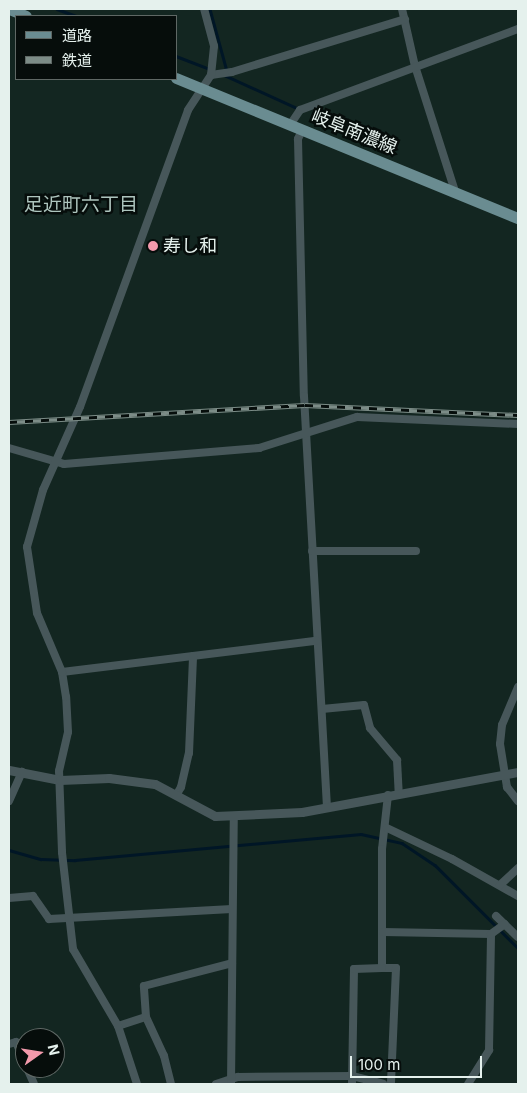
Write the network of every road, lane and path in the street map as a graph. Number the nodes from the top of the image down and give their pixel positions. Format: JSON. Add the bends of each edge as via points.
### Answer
{"nodes":[{"id":1,"x":9,"y":9,"type":"edge"},
{"id":2,"x":204,"y":9,"type":"edge"},
{"id":3,"x":402,"y":9,"type":"edge"},
{"id":4,"x":24,"y":15,"type":"edge"},
{"id":5,"x":404,"y":19,"type":"junction"},
{"id":6,"x":518,"y":29,"type":"edge"},
{"id":7,"x":415,"y":66,"type":"junction"},
{"id":8,"x":210,"y":75,"type":"junction"},
{"id":9,"x":178,"y":79,"type":"edge"},
{"id":10,"x":202,"y":88,"type":"junction"},
{"id":11,"x":290,"y":125,"type":"junction"},
{"id":12,"x":302,"y":130,"type":"junction"},
{"id":13,"x":455,"y":191,"type":"junction"},
{"id":14,"x":518,"y":218,"type":"edge"},
{"id":15,"x":518,"y":424,"type":"edge"},
{"id":16,"x":306,"y":432,"type":"junction"},
{"id":17,"x":9,"y":448,"type":"edge"},
{"id":18,"x":54,"y":462,"type":"junction"},
{"id":19,"x":312,"y":551,"type":"junction"},
{"id":20,"x":416,"y":551,"type":"dead end"},
{"id":21,"x":316,"y":641,"type":"junction"},
{"id":22,"x":193,"y":656,"type":"junction"},
{"id":23,"x":62,"y":672,"type":"junction"},
{"id":24,"x":518,"y":687,"type":"edge"},
{"id":25,"x":322,"y":709,"type":"junction"},
{"id":26,"x":9,"y":770,"type":"edge"},
{"id":27,"x":22,"y":772,"type":"junction"},
{"id":28,"x":518,"y":772,"type":"edge"},
{"id":29,"x":503,"y":774,"type":"junction"},
{"id":30,"x":60,"y":780,"type":"junction"},
{"id":31,"x":399,"y":793,"type":"junction"},
{"id":32,"x":176,"y":794,"type":"junction"},
{"id":33,"x":388,"y":795,"type":"junction"},
{"id":34,"x":9,"y":800,"type":"edge"},
{"id":35,"x":518,"y":801,"type":"edge"},
{"id":36,"x":327,"y":807,"type":"junction"},
{"id":37,"x":234,"y":816,"type":"junction"},
{"id":38,"x":387,"y":828,"type":"junction"},
{"id":39,"x":518,"y":868,"type":"edge"},
{"id":40,"x":500,"y":885,"type":"junction"},
{"id":41,"x":518,"y":896,"type":"edge"},
{"id":42,"x":9,"y":898,"type":"edge"},
{"id":43,"x":232,"y":909,"type":"junction"},
{"id":44,"x":496,"y":916,"type":"dead end"},
{"id":45,"x":69,"y":919,"type":"junction"},
{"id":46,"x":505,"y":924,"type":"junction"},
{"id":47,"x":382,"y":932,"type":"junction"},
{"id":48,"x":491,"y":934,"type":"junction"},
{"id":49,"x":518,"y":937,"type":"edge"},
{"id":50,"x":232,"y":963,"type":"junction"},
{"id":51,"x":382,"y":968,"type":"junction"},
{"id":52,"x":146,"y":1017,"type":"junction"},
{"id":53,"x":118,"y":1026,"type":"junction"},
{"id":54,"x":327,"y":1080,"type":"edge"},
{"id":55,"x":352,"y":1080,"type":"edge"},
{"id":56,"x":231,"y":1082,"type":"edge"},
{"id":57,"x":137,"y":1084,"type":"edge"},
{"id":58,"x":171,"y":1084,"type":"edge"},
{"id":59,"x":216,"y":1084,"type":"edge"},
{"id":60,"x":384,"y":1084,"type":"edge"},
{"id":61,"x":390,"y":1084,"type":"edge"},
{"id":62,"x":468,"y":1084,"type":"edge"}],
"edges":[{"from":1,"to":4,"type":"main road"},
{"from":2,"to":8,"type":"street","via":[[214,46]]},
{"from":3,"to":5,"type":"street"},
{"from":5,"to":7,"type":"street"},
{"from":5,"to":8,"type":"street","via":[[228,73]]},
{"from":6,"to":7,"type":"street"},
{"from":7,"to":11,"type":"street","via":[[300,110]]},
{"from":7,"to":13,"type":"street"},
{"from":8,"to":10,"type":"street"},
{"from":9,"to":10,"type":"main road","name":"岐阜南濃線"},
{"from":10,"to":11,"type":"main road","name":"岐阜南濃線"},
{"from":10,"to":18,"type":"street","via":[[194,96],[80,407]]},
{"from":11,"to":12,"type":"main road","name":"岐阜南濃線"},
{"from":12,"to":13,"type":"main road","name":"岐阜南濃線"},
{"from":12,"to":16,"type":"street","via":[[298,139]]},
{"from":13,"to":14,"type":"main road","name":"岐阜南濃線"},
{"from":15,"to":16,"type":"street","via":[[357,417]]},
{"from":16,"to":18,"type":"street","via":[[259,448],[64,464]]},
{"from":16,"to":19,"type":"street"},
{"from":17,"to":18,"type":"street"},
{"from":18,"to":23,"type":"street","via":[[28,547],[37,613]]},
{"from":19,"to":20,"type":"street"},
{"from":19,"to":21,"type":"street"},
{"from":21,"to":22,"type":"street"},
{"from":21,"to":25,"type":"street"},
{"from":22,"to":23,"type":"street"},
{"from":22,"to":32,"type":"street","via":[[189,752],[181,787]]},
{"from":23,"to":30,"type":"street","via":[[68,732]]},
{"from":24,"to":29,"type":"street","via":[[502,725]]},
{"from":25,"to":31,"type":"street","via":[[364,705],[370,728],[397,760]]},
{"from":25,"to":36,"type":"street"},
{"from":26,"to":27,"type":"street"},
{"from":27,"to":30,"type":"street"},
{"from":27,"to":34,"type":"street"},
{"from":28,"to":29,"type":"street"},
{"from":29,"to":31,"type":"street"},
{"from":29,"to":35,"type":"street","via":[[507,787]]},
{"from":30,"to":32,"type":"street","via":[[117,778],[155,784]]},
{"from":30,"to":45,"type":"street","via":[[62,852]]},
{"from":31,"to":33,"type":"street"},
{"from":32,"to":37,"type":"street","via":[[215,816]]},
{"from":33,"to":36,"type":"street"},
{"from":33,"to":38,"type":"street"},
{"from":36,"to":37,"type":"street","via":[[302,812]]},
{"from":37,"to":43,"type":"street"},
{"from":38,"to":40,"type":"street"},
{"from":38,"to":47,"type":"street","via":[[382,848]]},
{"from":39,"to":40,"type":"street"},
{"from":40,"to":41,"type":"street"},
{"from":42,"to":45,"type":"street","via":[[33,896],[49,919]]},
{"from":43,"to":45,"type":"street"},
{"from":43,"to":50,"type":"street"},
{"from":44,"to":46,"type":"street"},
{"from":45,"to":53,"type":"street","via":[[73,948]]},
{"from":46,"to":48,"type":"street"},
{"from":46,"to":49,"type":"street"},
{"from":47,"to":48,"type":"street"},
{"from":47,"to":51,"type":"street"},
{"from":48,"to":62,"type":"street","via":[[489,1050]]},
{"from":50,"to":52,"type":"street","via":[[144,986]]},
{"from":50,"to":56,"type":"street"},
{"from":51,"to":55,"type":"street","via":[[354,969]]},
{"from":51,"to":61,"type":"street","via":[[396,968]]},
{"from":52,"to":53,"type":"street"},
{"from":52,"to":58,"type":"street","via":[[164,1056]]},
{"from":53,"to":57,"type":"street"},
{"from":54,"to":55,"type":"street"},
{"from":54,"to":56,"type":"street"},
{"from":55,"to":60,"type":"street"},
{"from":56,"to":59,"type":"street"}]}
